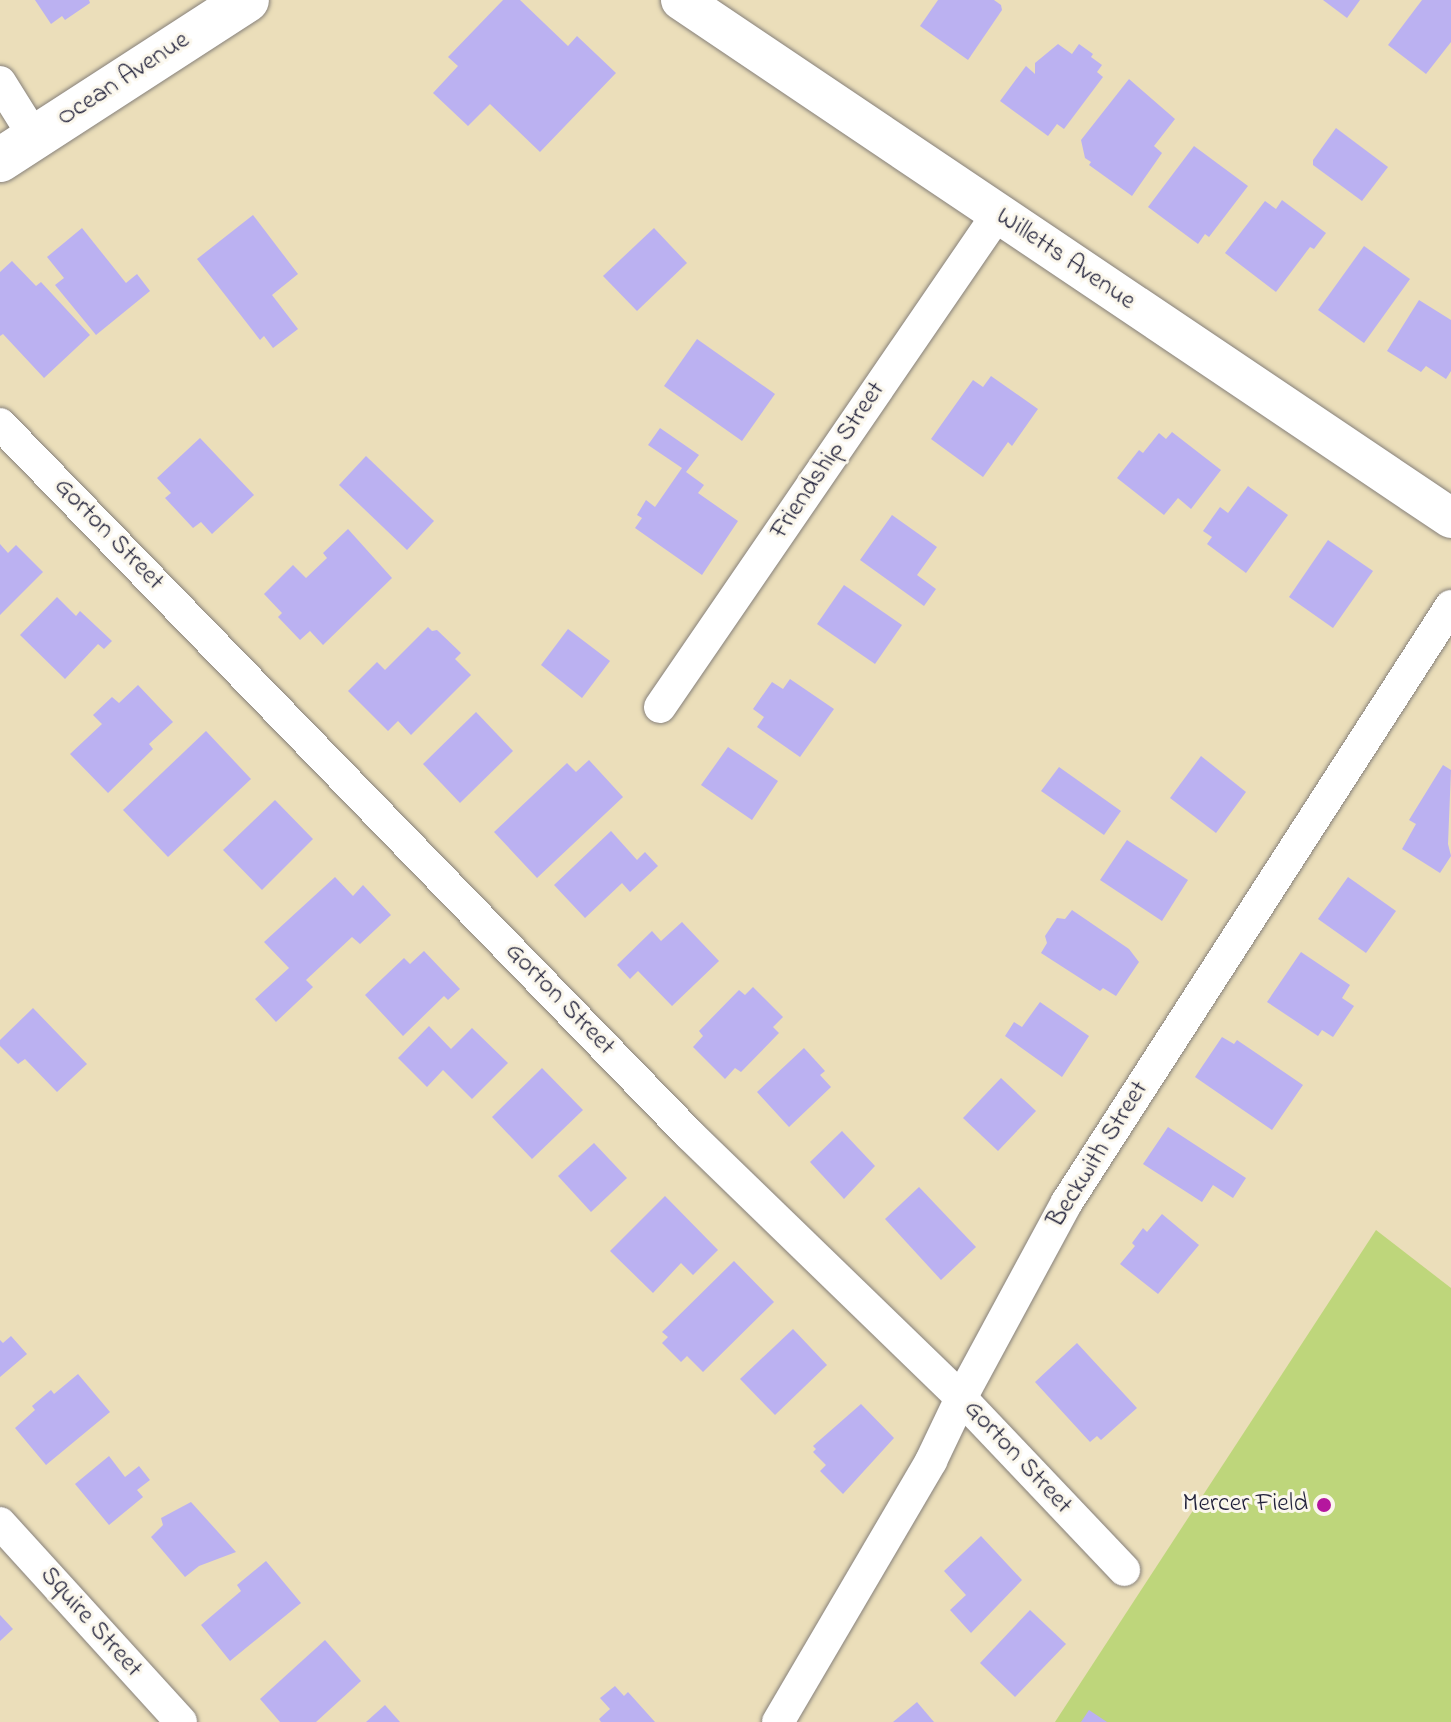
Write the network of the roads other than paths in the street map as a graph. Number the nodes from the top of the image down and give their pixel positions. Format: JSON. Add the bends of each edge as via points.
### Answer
{"nodes":[{"id":1,"x":247,"y":0,"type":"edge"},
{"id":2,"x":681,"y":0,"type":"edge"},
{"id":3,"x":0,"y":82,"type":"edge"},
{"id":4,"x":18,"y":149,"type":"edge"},
{"id":5,"x":997,"y":215,"type":"junction"},
{"id":6,"x":0,"y":424,"type":"edge"},
{"id":7,"x":1447,"y":506,"type":"edge"},
{"id":8,"x":1451,"y":606,"type":"edge"},
{"id":9,"x":660,"y":707,"type":"dead end"},
{"id":10,"x":961,"y":1398,"type":"junction"},
{"id":11,"x":0,"y":1523,"type":"edge"},
{"id":12,"x":1124,"y":1570,"type":"dead end"},
{"id":13,"x":181,"y":1722,"type":"edge"},
{"id":14,"x":778,"y":1722,"type":"edge"}],
"edges":[{"from":1,"to":4,"type":"main road","name":"Ocean Avenue"},
{"from":2,"to":5,"type":"street","name":"Willetts Avenue"},
{"from":3,"to":4,"type":"street"},
{"from":5,"to":7,"type":"street","name":"Willetts Avenue"},
{"from":5,"to":9,"type":"street","name":"Friendship Street"},
{"from":6,"to":10,"type":"street","name":"Gorton Street","via":[[690,1135]]},
{"from":8,"to":10,"type":"street","name":"Beckwith Street","via":[[1067,1202]]},
{"from":10,"to":12,"type":"street","name":"Gorton Street"},
{"from":10,"to":14,"type":"street","name":"Beckwith Street","via":[[931,1461]]},
{"from":11,"to":13,"type":"street","name":"Squire Street"}]}
